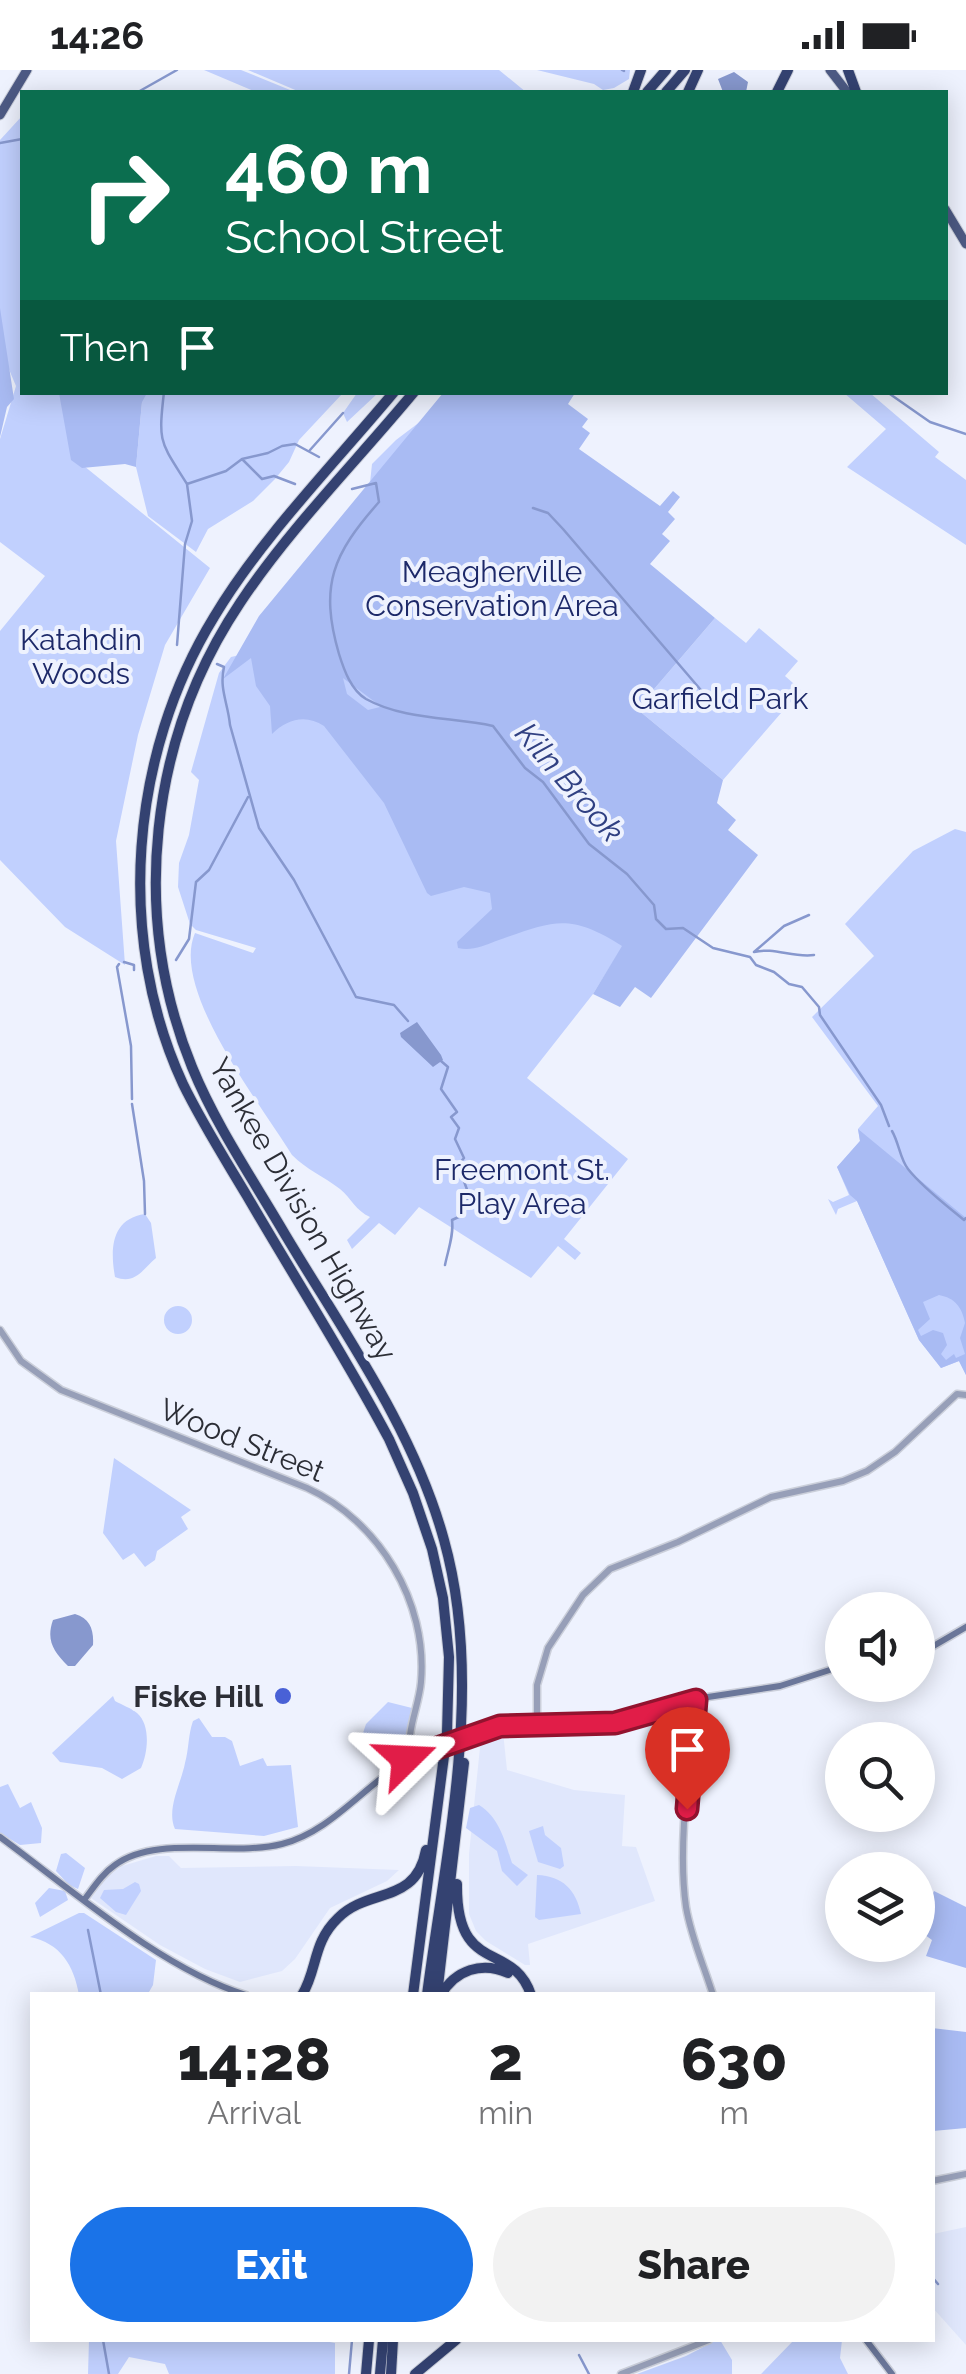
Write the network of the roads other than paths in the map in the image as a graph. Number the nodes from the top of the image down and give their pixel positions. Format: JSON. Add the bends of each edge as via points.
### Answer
{"nodes":[{"id":1,"x":18,"y":70,"type":"edge"},
{"id":2,"x":26,"y":70,"type":"edge"},
{"id":3,"x":666,"y":70,"type":"edge"},
{"id":4,"x":686,"y":70,"type":"edge"},
{"id":5,"x":830,"y":70,"type":"edge"},
{"id":6,"x":838,"y":70,"type":"edge"},
{"id":7,"x":18,"y":85,"type":"junction"},
{"id":8,"x":649,"y":90,"type":"edge"},
{"id":9,"x":668,"y":90,"type":"edge"},
{"id":10,"x":845,"y":90,"type":"edge"},
{"id":11,"x":854,"y":90,"type":"edge"},
{"id":12,"x":0,"y":115,"type":"edge"},
{"id":13,"x":948,"y":214,"type":"edge"},
{"id":14,"x":966,"y":244,"type":"edge"},
{"id":15,"x":391,"y":395,"type":"edge"},
{"id":16,"x":411,"y":395,"type":"edge"},
{"id":17,"x":0,"y":1330,"type":"edge"},
{"id":18,"x":962,"y":1395,"type":"edge"},
{"id":19,"x":966,"y":1627,"type":"edge"},
{"id":20,"x":935,"y":1645,"type":"edge"},
{"id":21,"x":825,"y":1671,"type":"edge"},
{"id":22,"x":696,"y":1700,"type":"junction"},
{"id":23,"x":537,"y":1723,"type":"junction"},
{"id":24,"x":462,"y":1727,"type":"junction"},
{"id":25,"x":411,"y":1757,"type":"junction"},
{"id":26,"x":436,"y":1820,"type":"junction"},
{"id":27,"x":0,"y":1837,"type":"edge"},
{"id":28,"x":457,"y":1842,"type":"junction"},
{"id":29,"x":84,"y":1900,"type":"junction"},
{"id":30,"x":235,"y":1992,"type":"edge"},
{"id":31,"x":303,"y":1992,"type":"edge"},
{"id":32,"x":413,"y":1992,"type":"edge"},
{"id":33,"x":428,"y":1992,"type":"edge"},
{"id":34,"x":439,"y":1992,"type":"edge"},
{"id":35,"x":442,"y":1992,"type":"edge"},
{"id":36,"x":525,"y":1992,"type":"edge"},
{"id":37,"x":527,"y":1992,"type":"edge"},
{"id":38,"x":713,"y":1992,"type":"edge"},
{"id":39,"x":966,"y":2174,"type":"edge"},
{"id":40,"x":935,"y":2179,"type":"edge"},
{"id":41,"x":369,"y":2342,"type":"edge"},
{"id":42,"x":383,"y":2342,"type":"edge"},
{"id":43,"x":393,"y":2342,"type":"edge"},
{"id":44,"x":454,"y":2342,"type":"edge"},
{"id":45,"x":704,"y":2342,"type":"edge"},
{"id":46,"x":868,"y":2342,"type":"edge"},
{"id":47,"x":366,"y":2374,"type":"edge"},
{"id":48,"x":380,"y":2374,"type":"edge"},
{"id":49,"x":391,"y":2374,"type":"edge"},
{"id":50,"x":414,"y":2374,"type":"edge"},
{"id":51,"x":620,"y":2374,"type":"edge"},
{"id":52,"x":892,"y":2374,"type":"edge"}],
"edges":[{"from":1,"to":7,"type":"street"},
{"from":2,"to":7,"type":"main road"},
{"from":3,"to":8,"type":"highway"},
{"from":4,"to":9,"type":"highway"},
{"from":5,"to":10,"type":"main road"},
{"from":6,"to":11,"type":"main road"},
{"from":7,"to":12,"type":"main road"},
{"from":13,"to":14,"type":"main road"},
{"from":15,"to":26,"type":"highway","name":"Yankee Division Highway","via":[[251,563],[198,644],[152,773],[141,892],[153,993],[183,1083],[381,1424],[425,1525],[450,1658]]},
{"from":16,"to":24,"type":"highway","name":"Yankee Division Highway","via":[[260,575],[202,668],[166,774],[156,896],[168,990],[198,1080],[389,1409],[429,1495],[459,1611]]},
{"from":17,"to":25,"type":"street","name":"Wood Street","via":[[21,1361],[60,1390],[307,1488],[362,1524],[392,1565],[418,1630],[422,1678]]},
{"from":18,"to":23,"type":"street","via":[[867,1471],[770,1497],[610,1568],[548,1648]]},
{"from":19,"to":20,"type":"main road"},
{"from":21,"to":22,"type":"main road"},
{"from":22,"to":23,"type":"main road","via":[[615,1723]]},
{"from":22,"to":38,"type":"street","via":[[685,1888]]},
{"from":23,"to":25,"type":"main road","bridge":true,"via":[[476,1732]]},
{"from":24,"to":28,"type":"highway"},
{"from":24,"to":33,"type":"highway","name":"Yankee Division Highway"},
{"from":25,"to":29,"type":"main road","via":[[295,1840],[262,1848],[141,1853],[113,1866]]},
{"from":26,"to":31,"type":"highway","via":[[412,1881],[334,1922],[315,1952]]},
{"from":26,"to":32,"type":"highway","name":"Yankee Division Highway"},
{"from":27,"to":29,"type":"main road"},
{"from":28,"to":34,"type":"highway"},
{"from":28,"to":37,"type":"highway","via":[[463,1930],[476,1948],[520,1974]]},
{"from":29,"to":30,"type":"main road","via":[[186,1971]]},
{"from":35,"to":36,"type":"highway","via":[[459,1975],[484,1967],[510,1974]]},
{"from":39,"to":40,"type":"street"},
{"from":41,"to":47,"type":"highway"},
{"from":42,"to":48,"type":"highway"},
{"from":43,"to":49,"type":"highway"},
{"from":44,"to":50,"type":"highway"},
{"from":45,"to":51,"type":"street"},
{"from":46,"to":52,"type":"main road"}]}
